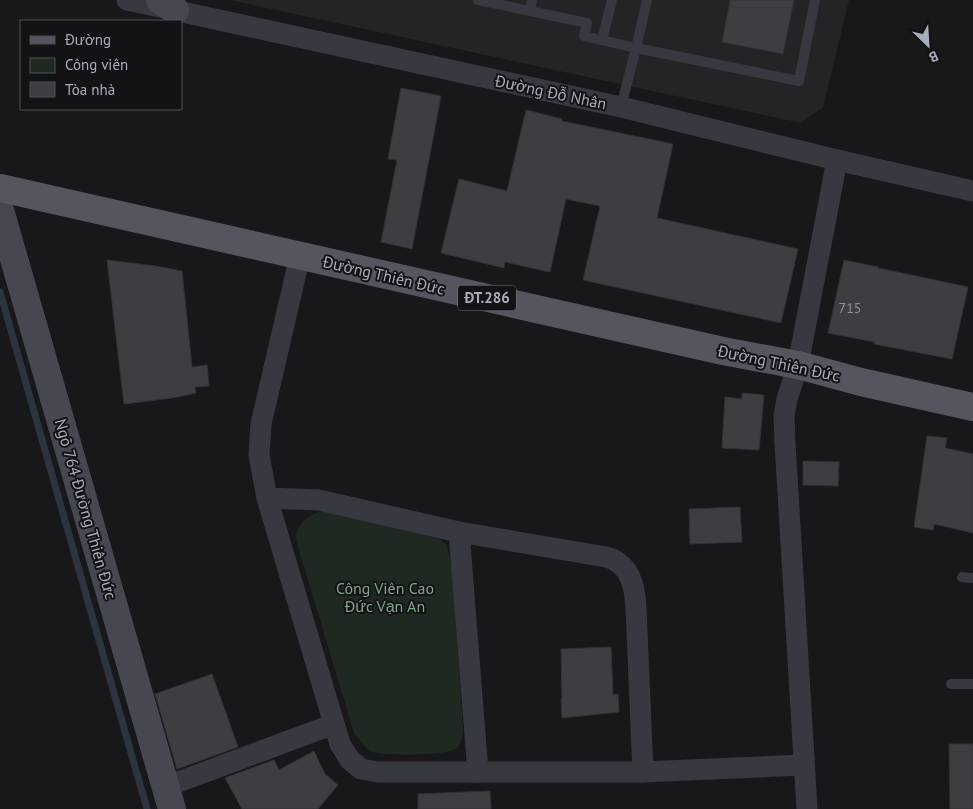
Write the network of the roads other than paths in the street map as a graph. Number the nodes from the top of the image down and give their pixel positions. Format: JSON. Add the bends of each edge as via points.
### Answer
{"nodes":[{"id":1,"x":126,"y":0,"type":"edge"},
{"id":2,"x":478,"y":0,"type":"edge"},
{"id":3,"x":532,"y":0,"type":"edge"},
{"id":4,"x":612,"y":0,"type":"edge"},
{"id":5,"x":647,"y":0,"type":"edge"},
{"id":6,"x":815,"y":0,"type":"edge"},
{"id":7,"x":167,"y":5,"type":"edge"},
{"id":8,"x":530,"y":11,"type":"junction"},
{"id":9,"x":602,"y":40,"type":"junction"},
{"id":10,"x":636,"y":48,"type":"junction"},
{"id":11,"x":621,"y":107,"type":"junction"},
{"id":12,"x":838,"y":160,"type":"junction"},
{"id":13,"x":0,"y":188,"type":"edge"},
{"id":14,"x":973,"y":191,"type":"edge"},
{"id":15,"x":0,"y":210,"type":"edge"},
{"id":16,"x":300,"y":256,"type":"junction"},
{"id":17,"x":798,"y":365,"type":"junction"},
{"id":18,"x":973,"y":407,"type":"edge"},
{"id":19,"x":267,"y":498,"type":"junction"},
{"id":20,"x":459,"y":532,"type":"junction"},
{"id":21,"x":962,"y":577,"type":"dead end"},
{"id":22,"x":973,"y":578,"type":"edge"},
{"id":23,"x":951,"y":684,"type":"dead end"},
{"id":24,"x":973,"y":684,"type":"edge"},
{"id":25,"x":334,"y":724,"type":"junction"},
{"id":26,"x":804,"y":765,"type":"junction"},
{"id":27,"x":478,"y":772,"type":"junction"},
{"id":28,"x":643,"y":772,"type":"junction"},
{"id":29,"x":168,"y":798,"type":"edge"},
{"id":30,"x":807,"y":809,"type":"edge"}],
"edges":[{"from":1,"to":7,"type":"street","name":"Đường Đỗ Nhân"},
{"from":2,"to":8,"type":"lane"},
{"from":3,"to":8,"type":"lane"},
{"from":4,"to":9,"type":"lane"},
{"from":5,"to":10,"type":"lane"},
{"from":6,"to":10,"type":"lane","via":[[799,81]]},
{"from":7,"to":11,"type":"street","name":"Đường Đỗ Nhân"},
{"from":8,"to":9,"type":"lane","via":[[587,23],[584,36]]},
{"from":9,"to":10,"type":"lane"},
{"from":10,"to":11,"type":"lane"},
{"from":11,"to":12,"type":"street","name":"Đường Đỗ Nhân"},
{"from":12,"to":14,"type":"street","name":"Đường Đỗ Nhân"},
{"from":12,"to":17,"type":"street"},
{"from":13,"to":16,"type":"main road","name":"Đường Thiên Đức","number":"ĐT.286"},
{"from":15,"to":29,"type":"street","name":"Ngõ 764 Đường Thiên Đức"},
{"from":16,"to":17,"type":"main road","name":"Đường Thiên Đức","number":"ĐT.286"},
{"from":16,"to":19,"type":"street","via":[[262,424],[259,455]]},
{"from":17,"to":18,"type":"main road","name":"Đường Thiên Đức","number":"ĐT.286"},
{"from":17,"to":26,"type":"street","via":[[784,416]]},
{"from":19,"to":20,"type":"street","via":[[319,500]]},
{"from":19,"to":25,"type":"street"},
{"from":20,"to":27,"type":"street"},
{"from":20,"to":28,"type":"street","via":[[606,557],[618,562],[627,572],[634,588],[636,608]]},
{"from":21,"to":22,"type":"lane"},
{"from":23,"to":24,"type":"lane"},
{"from":25,"to":27,"type":"street","via":[[340,744],[350,760],[361,769],[378,772]]},
{"from":25,"to":29,"type":"street"},
{"from":26,"to":28,"type":"street"},
{"from":26,"to":30,"type":"street"},
{"from":27,"to":28,"type":"street"}]}
